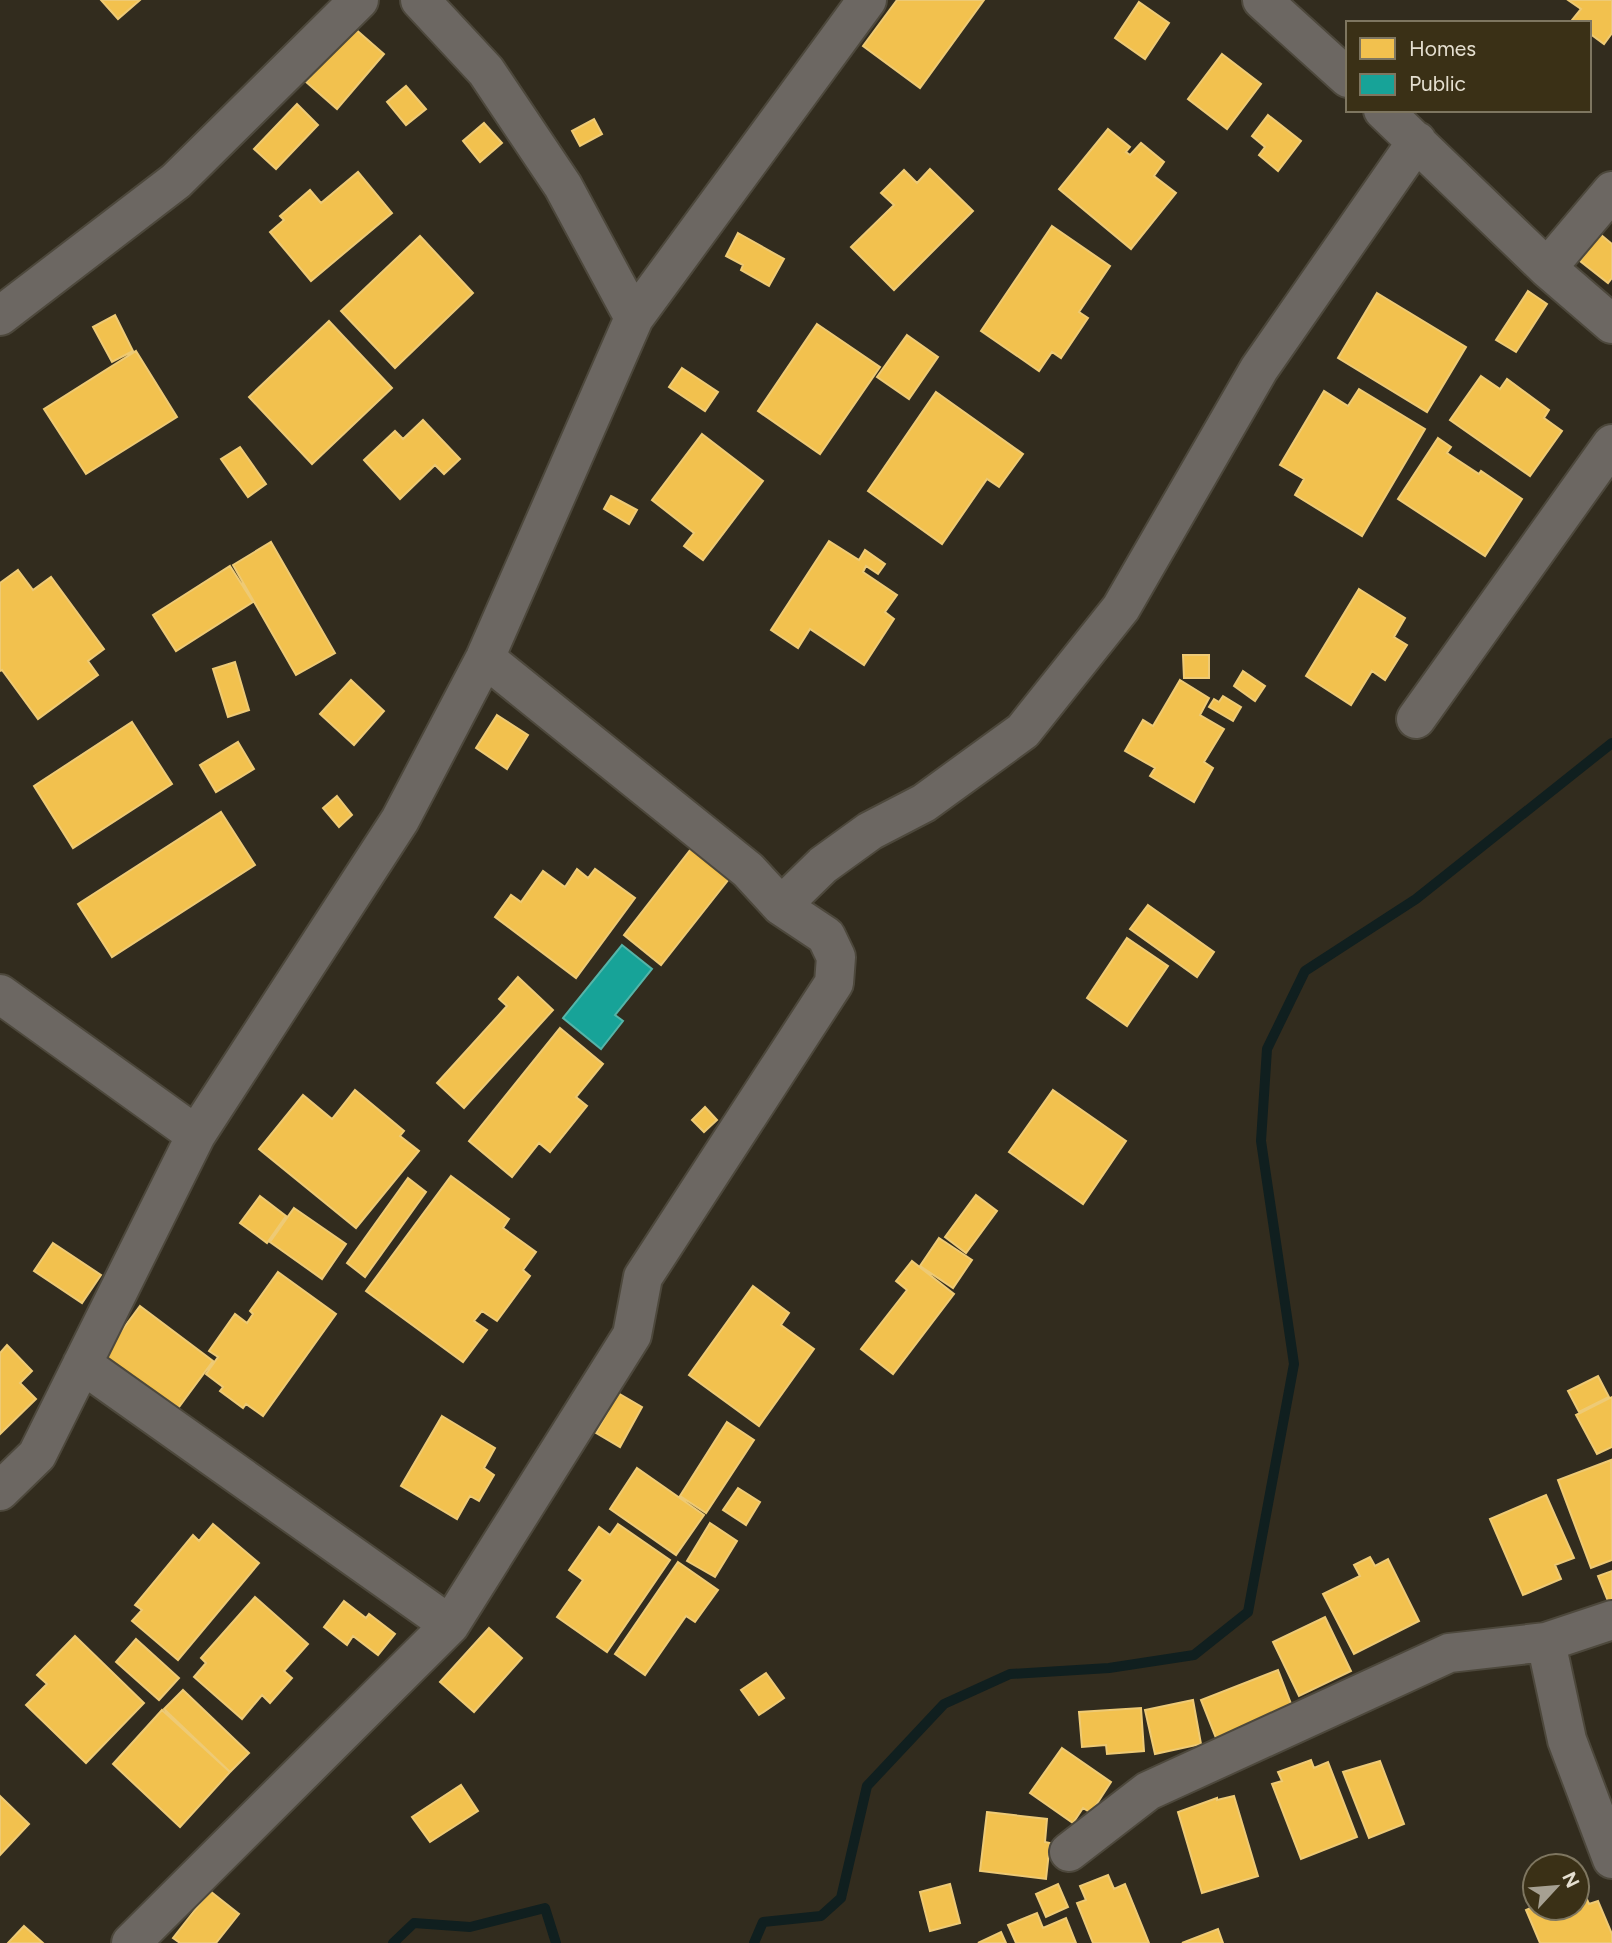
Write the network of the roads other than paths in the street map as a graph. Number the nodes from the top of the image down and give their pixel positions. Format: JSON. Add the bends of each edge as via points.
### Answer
{"nodes":[{"id":1,"x":359,"y":0,"type":"edge"},
{"id":2,"x":420,"y":0,"type":"edge"},
{"id":3,"x":867,"y":0,"type":"edge"},
{"id":4,"x":1262,"y":0,"type":"edge"},
{"id":5,"x":1346,"y":76,"type":"edge"},
{"id":6,"x":1385,"y":112,"type":"edge"},
{"id":7,"x":1417,"y":141,"type":"junction"},
{"id":8,"x":1612,"y":191,"type":"edge"},
{"id":9,"x":1547,"y":268,"type":"junction"},
{"id":10,"x":0,"y":316,"type":"edge"},
{"id":11,"x":634,"y":318,"type":"junction"},
{"id":12,"x":1612,"y":324,"type":"edge"},
{"id":13,"x":1612,"y":444,"type":"edge"},
{"id":14,"x":485,"y":658,"type":"junction"},
{"id":15,"x":1416,"y":719,"type":"dead end"},
{"id":16,"x":781,"y":906,"type":"junction"},
{"id":17,"x":0,"y":995,"type":"edge"},
{"id":18,"x":195,"y":1135,"type":"junction"},
{"id":19,"x":82,"y":1364,"type":"junction"},
{"id":20,"x":0,"y":1491,"type":"edge"},
{"id":21,"x":1612,"y":1620,"type":"edge"},
{"id":22,"x":450,"y":1625,"type":"junction"},
{"id":23,"x":1546,"y":1642,"type":"junction"},
{"id":24,"x":1069,"y":1852,"type":"dead end"},
{"id":25,"x":1612,"y":1858,"type":"edge"},
{"id":26,"x":131,"y":1943,"type":"edge"}],
"edges":[{"from":1,"to":10,"type":"street","via":[[176,181]]},
{"from":2,"to":11,"type":"street","via":[[486,71],[548,163]]},
{"from":3,"to":11,"type":"street"},
{"from":4,"to":5,"type":"street"},
{"from":6,"to":7,"type":"street"},
{"from":7,"to":9,"type":"street"},
{"from":7,"to":16,"type":"street","via":[[1259,369],[1121,608],[1024,731],[924,803],[870,831],[822,865]]},
{"from":8,"to":9,"type":"street"},
{"from":9,"to":12,"type":"street"},
{"from":11,"to":14,"type":"street"},
{"from":13,"to":15,"type":"street"},
{"from":14,"to":16,"type":"street","via":[[748,870]]},
{"from":14,"to":18,"type":"street","via":[[400,821]]},
{"from":16,"to":22,"type":"street","via":[[826,936],[836,957],[834,983],[643,1277],[632,1335]]},
{"from":17,"to":18,"type":"street"},
{"from":18,"to":19,"type":"street"},
{"from":19,"to":20,"type":"street","via":[[37,1455]]},
{"from":19,"to":22,"type":"street"},
{"from":21,"to":23,"type":"street"},
{"from":22,"to":26,"type":"street"},
{"from":23,"to":24,"type":"street","via":[[1448,1653],[1148,1791]]},
{"from":23,"to":25,"type":"street","via":[[1567,1740]]}]}
